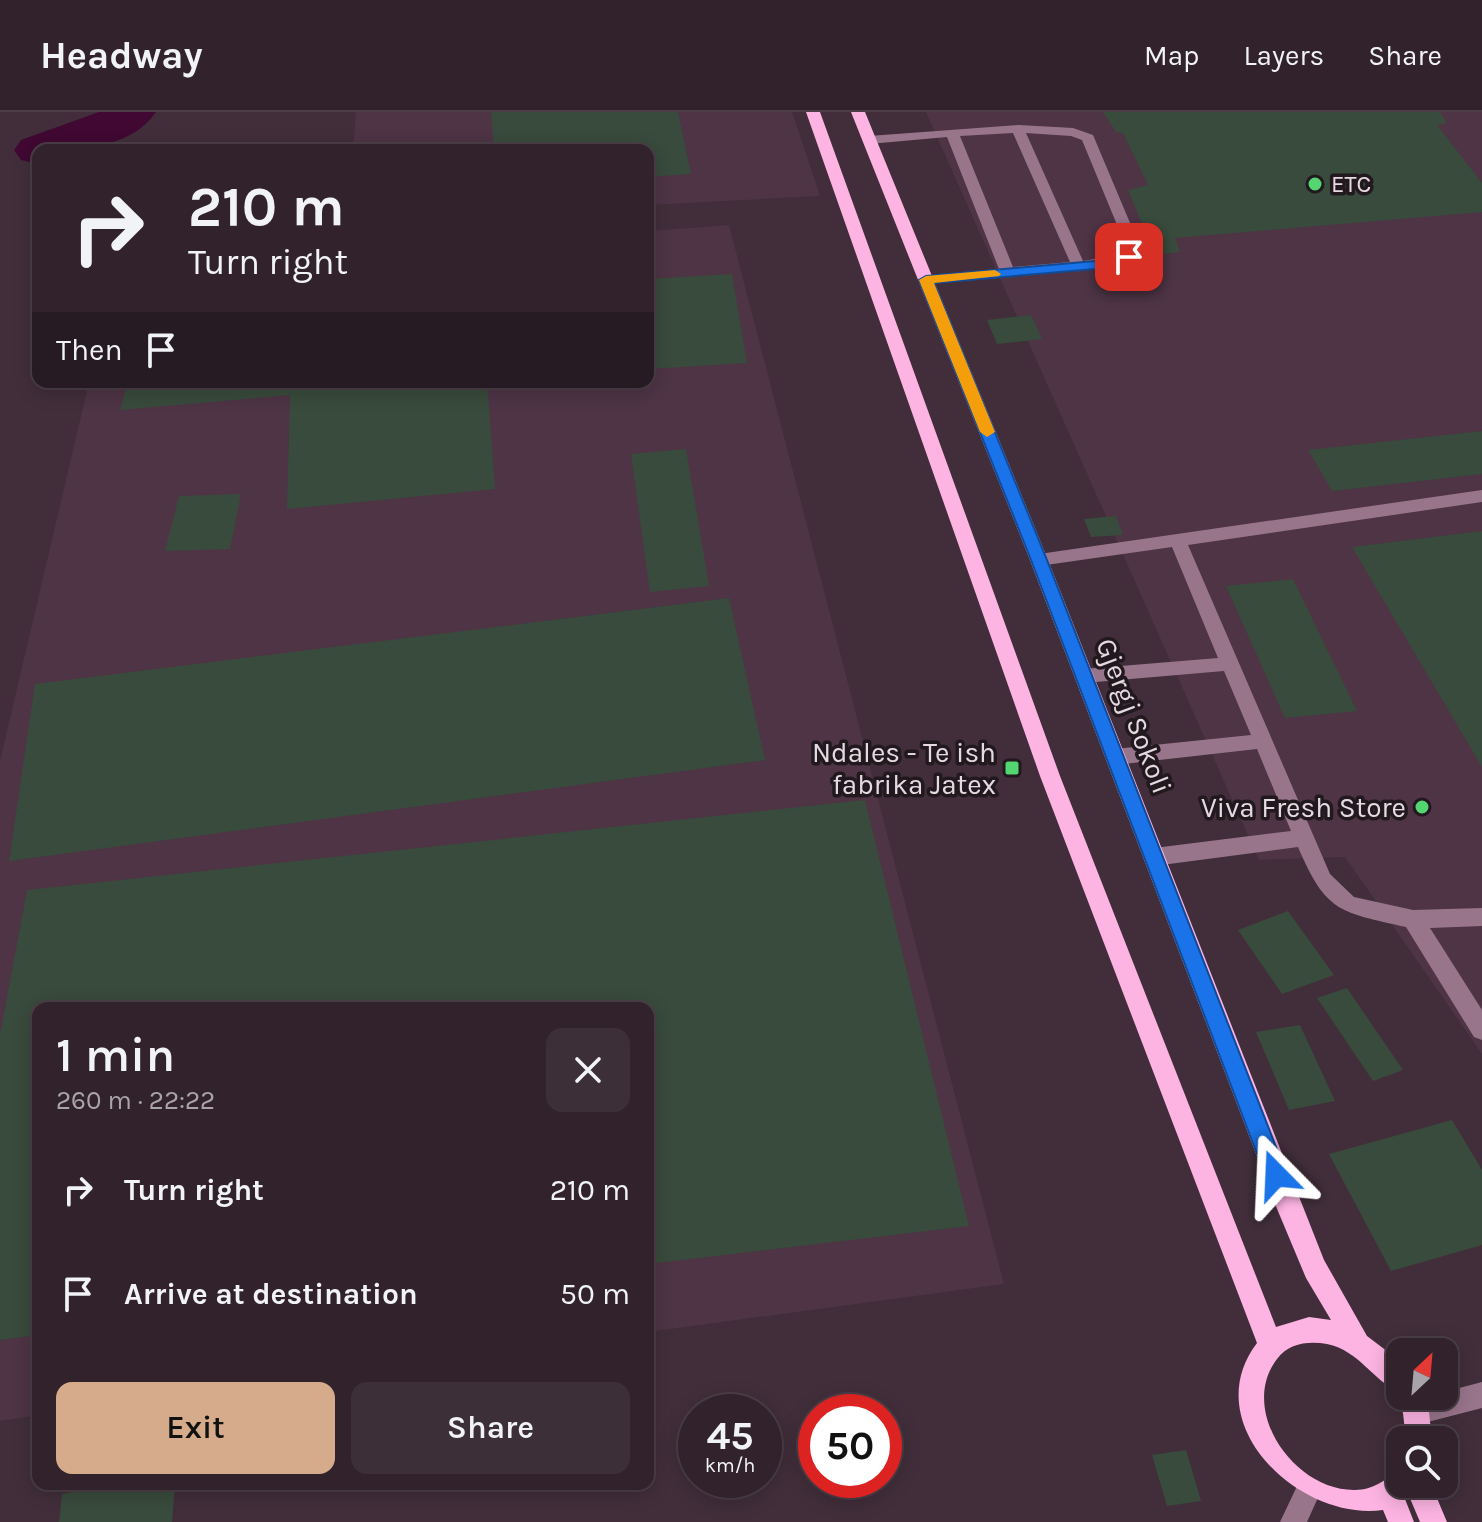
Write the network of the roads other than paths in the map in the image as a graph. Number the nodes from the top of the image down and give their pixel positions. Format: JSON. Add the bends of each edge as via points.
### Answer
{"nodes":[{"id":1,"x":813,"y":112,"type":"edge"},
{"id":2,"x":858,"y":112,"type":"edge"},
{"id":3,"x":1018,"y":130,"type":"junction"},
{"id":4,"x":953,"y":134,"type":"junction"},
{"id":5,"x":869,"y":140,"type":"junction"},
{"id":6,"x":1079,"y":267,"type":"junction"},
{"id":7,"x":1008,"y":272,"type":"junction"},
{"id":8,"x":926,"y":280,"type":"junction"},
{"id":9,"x":1482,"y":496,"type":"edge"},
{"id":10,"x":1177,"y":539,"type":"junction"},
{"id":11,"x":1039,"y":560,"type":"junction"},
{"id":12,"x":1230,"y":664,"type":"junction"},
{"id":13,"x":1084,"y":676,"type":"junction"},
{"id":14,"x":1263,"y":741,"type":"junction"},
{"id":15,"x":1115,"y":757,"type":"junction"},
{"id":16,"x":1304,"y":838,"type":"junction"},
{"id":17,"x":1154,"y":857,"type":"junction"},
{"id":18,"x":1482,"y":917,"type":"edge"},
{"id":19,"x":1413,"y":919,"type":"junction"},
{"id":20,"x":1482,"y":1030,"type":"edge"},
{"id":21,"x":1356,"y":1340,"type":"junction"},
{"id":22,"x":1271,"y":1345,"type":"junction"},
{"id":23,"x":1386,"y":1363,"type":"edge"},
{"id":24,"x":1482,"y":1395,"type":"edge"},
{"id":25,"x":1458,"y":1398,"type":"edge"},
{"id":26,"x":1308,"y":1491,"type":"junction"},
{"id":27,"x":1386,"y":1495,"type":"edge"},
{"id":28,"x":1397,"y":1498,"type":"edge"},
{"id":29,"x":1423,"y":1498,"type":"edge"},
{"id":30,"x":1293,"y":1522,"type":"edge"},
{"id":31,"x":1401,"y":1522,"type":"edge"},
{"id":32,"x":1434,"y":1522,"type":"edge"}],
"edges":[{"from":1,"to":22,"type":"main road","via":[[1050,776]]},
{"from":2,"to":5,"type":"main road","name":"Gjergj Sokoli"},
{"from":3,"to":4,"type":"street"},
{"from":3,"to":6,"type":"street"},
{"from":3,"to":6,"type":"street","via":[[1079,132],[1088,138],[1107,180],[1134,249],[1116,262]]},
{"from":4,"to":5,"type":"street"},
{"from":4,"to":7,"type":"street"},
{"from":5,"to":8,"type":"main road","name":"Gjergj Sokoli"},
{"from":6,"to":7,"type":"street"},
{"from":7,"to":8,"type":"street"},
{"from":8,"to":11,"type":"main road","name":"Gjergj Sokoli"},
{"from":9,"to":10,"type":"street"},
{"from":10,"to":11,"type":"street"},
{"from":10,"to":12,"type":"street"},
{"from":11,"to":13,"type":"main road","name":"Gjergj Sokoli"},
{"from":12,"to":13,"type":"street"},
{"from":12,"to":14,"type":"street"},
{"from":13,"to":15,"type":"main road","name":"Gjergj Sokoli"},
{"from":14,"to":15,"type":"street"},
{"from":14,"to":16,"type":"street"},
{"from":15,"to":17,"type":"main road","name":"Gjergj Sokoli"},
{"from":16,"to":17,"type":"street"},
{"from":16,"to":19,"type":"street","via":[[1322,880],[1348,905]]},
{"from":17,"to":21,"type":"main road","name":"Gjergj Sokoli","via":[[1287,1204],[1315,1269]]},
{"from":18,"to":19,"type":"street"},
{"from":19,"to":20,"type":"street"},
{"from":21,"to":22,"type":"main road","via":[[1310,1330]]},
{"from":21,"to":23,"type":"main road"},
{"from":22,"to":26,"type":"main road","via":[[1256,1365],[1250,1390],[1253,1418],[1264,1446]]},
{"from":24,"to":25,"type":"street"},
{"from":26,"to":27,"type":"main road","via":[[1336,1503],[1365,1504]]},
{"from":26,"to":30,"type":"street"},
{"from":28,"to":31,"type":"main road"},
{"from":29,"to":32,"type":"main road"}]}
